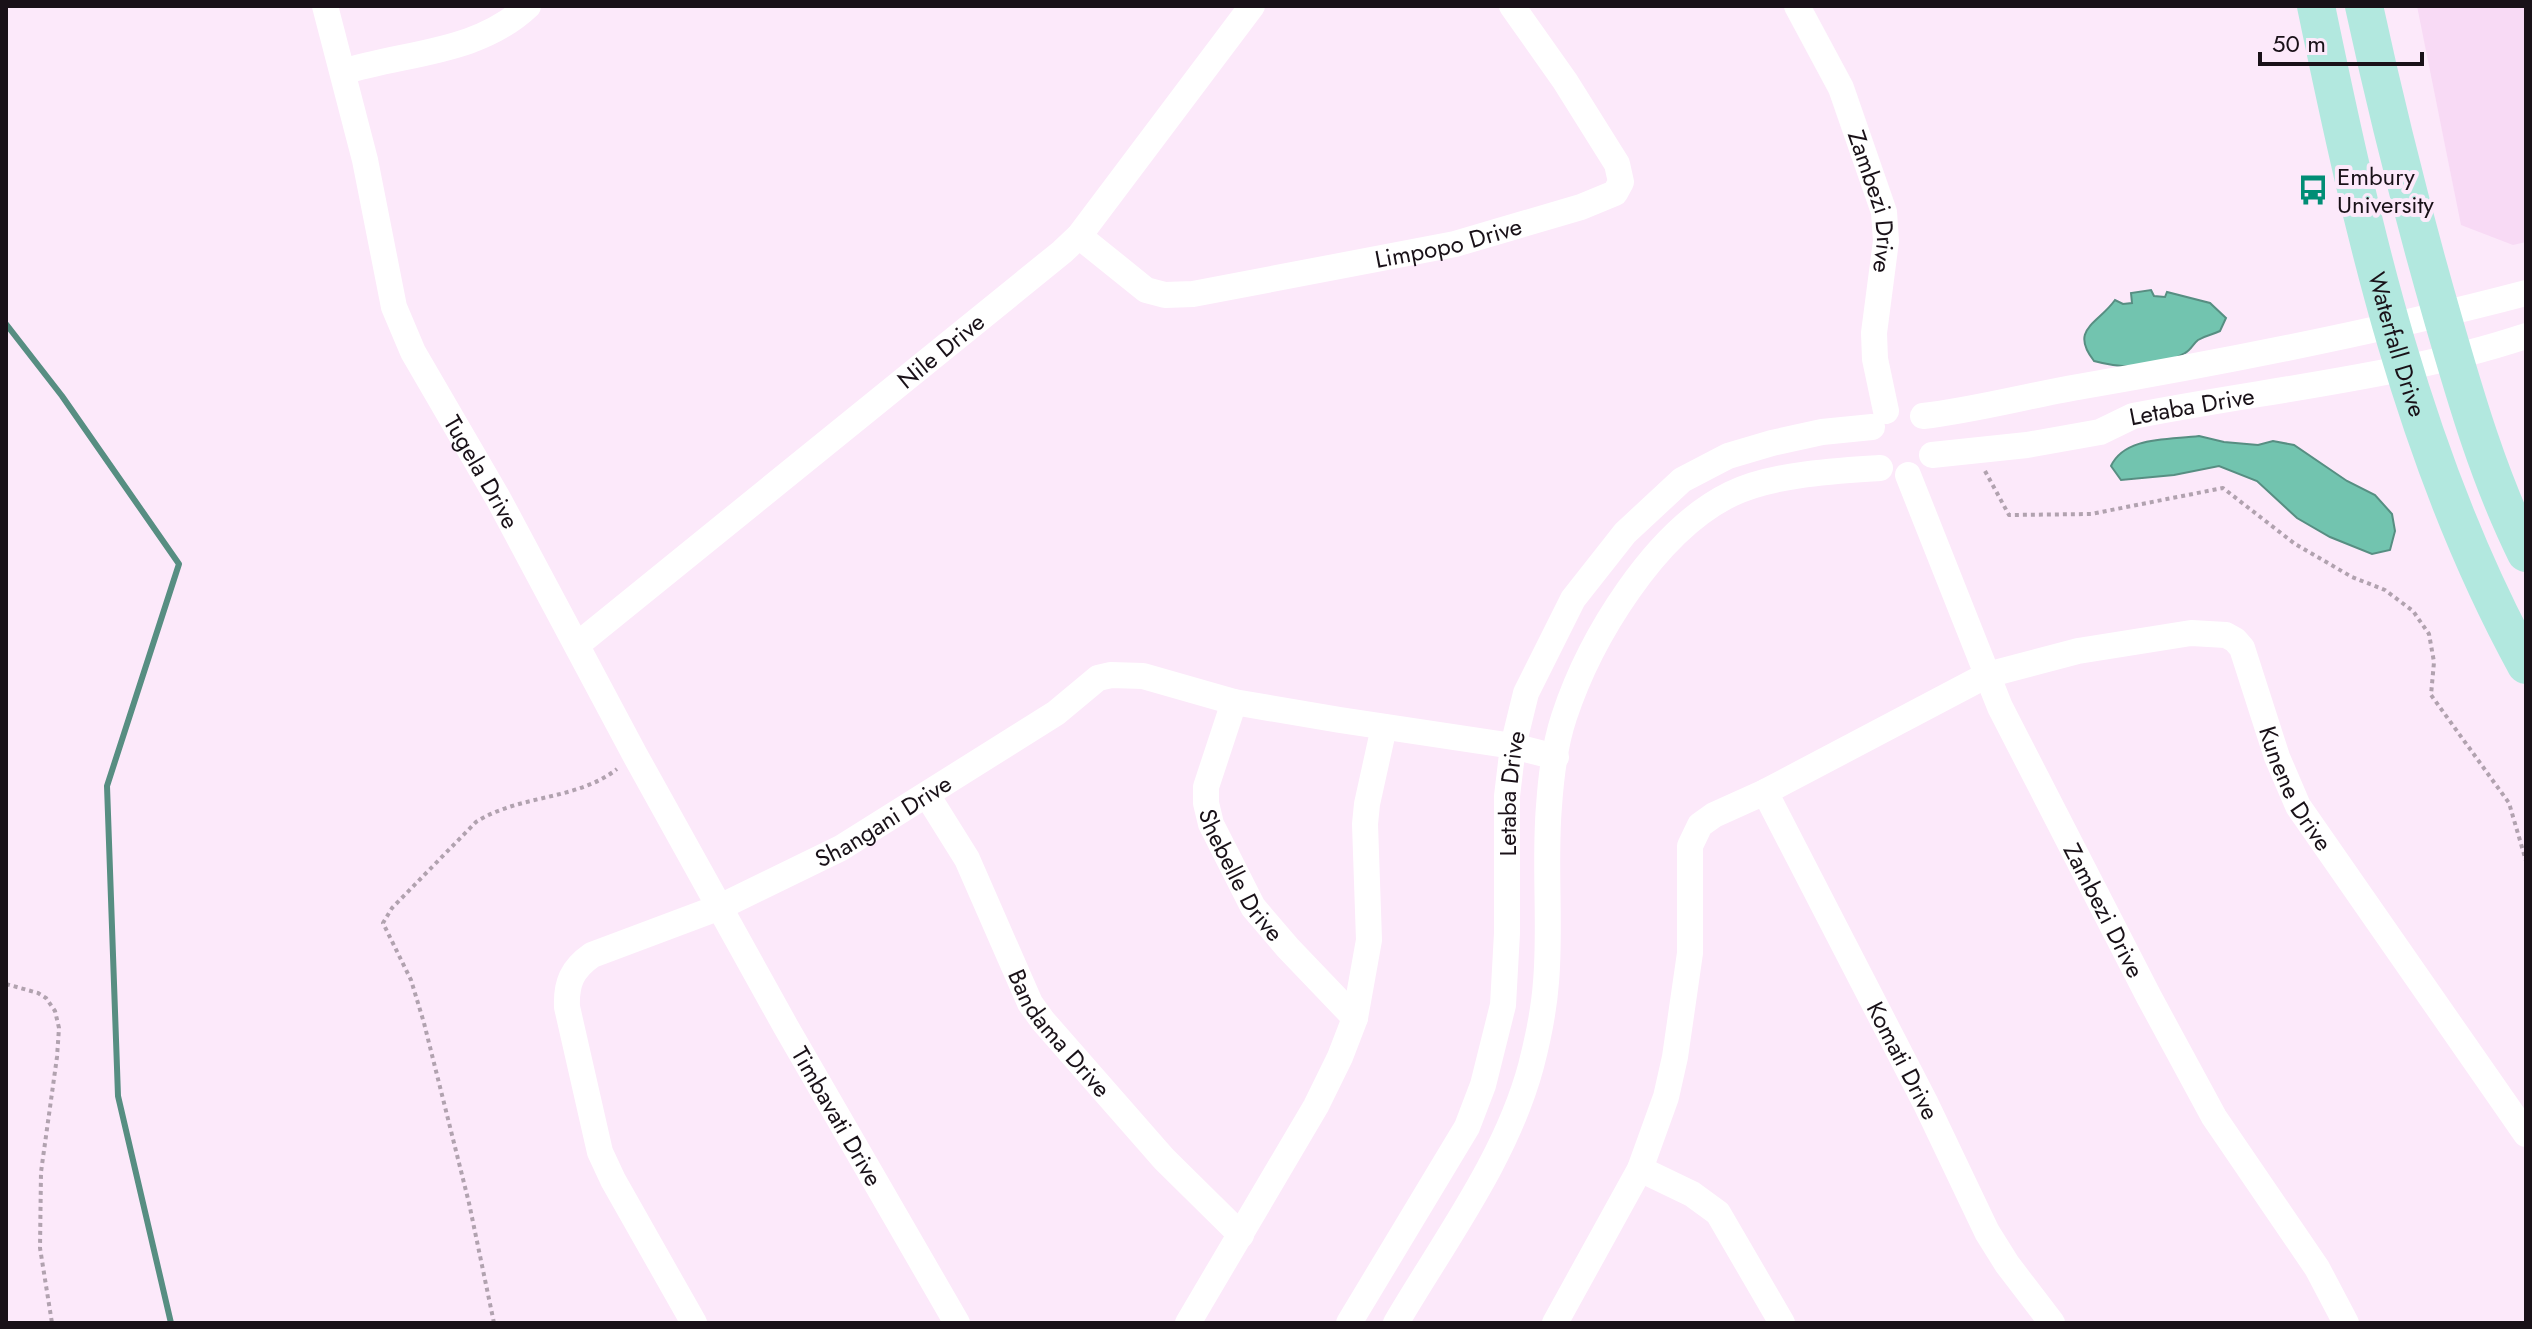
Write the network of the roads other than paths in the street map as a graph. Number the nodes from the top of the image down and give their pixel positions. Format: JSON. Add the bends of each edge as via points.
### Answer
{"nodes":[{"id":1,"x":325,"y":6,"type":"edge"},
{"id":2,"x":528,"y":6,"type":"edge"},
{"id":3,"x":1252,"y":6,"type":"edge"},
{"id":4,"x":1512,"y":6,"type":"edge"},
{"id":5,"x":1797,"y":6,"type":"edge"},
{"id":6,"x":2316,"y":6,"type":"edge"},
{"id":7,"x":2364,"y":6,"type":"edge"},
{"id":8,"x":343,"y":72,"type":"junction"},
{"id":9,"x":1079,"y":236,"type":"junction"},
{"id":10,"x":2526,"y":293,"type":"edge"},
{"id":11,"x":2442,"y":315,"type":"junction"},
{"id":12,"x":2391,"y":327,"type":"junction"},
{"id":13,"x":2526,"y":336,"type":"edge"},
{"id":14,"x":2454,"y":358,"type":"junction"},
{"id":15,"x":2403,"y":369,"type":"junction"},
{"id":16,"x":2159,"y":374,"type":"junction"},
{"id":17,"x":1994,"y":403,"type":"junction"},
{"id":18,"x":2166,"y":409,"type":"junction"},
{"id":19,"x":1923,"y":416,"type":"junction"},
{"id":20,"x":1879,"y":419,"type":"junction"},
{"id":21,"x":2001,"y":447,"type":"junction"},
{"id":22,"x":1932,"y":455,"type":"junction"},
{"id":23,"x":1880,"y":468,"type":"junction"},
{"id":24,"x":1908,"y":475,"type":"junction"},
{"id":25,"x":2526,"y":553,"type":"edge"},
{"id":26,"x":577,"y":645,"type":"junction"},
{"id":27,"x":2526,"y":665,"type":"edge"},
{"id":28,"x":1987,"y":675,"type":"junction"},
{"id":29,"x":1234,"y":702,"type":"junction"},
{"id":30,"x":1384,"y":727,"type":"junction"},
{"id":31,"x":1513,"y":746,"type":"junction"},
{"id":32,"x":1556,"y":757,"type":"junction"},
{"id":33,"x":1765,"y":792,"type":"junction"},
{"id":34,"x":927,"y":795,"type":"junction"},
{"id":35,"x":720,"y":907,"type":"junction"},
{"id":36,"x":1355,"y":1018,"type":"junction"},
{"id":37,"x":2526,"y":1134,"type":"edge"},
{"id":38,"x":1640,"y":1169,"type":"junction"},
{"id":39,"x":1241,"y":1235,"type":"junction"},
{"id":40,"x":694,"y":1323,"type":"edge"},
{"id":41,"x":957,"y":1323,"type":"edge"},
{"id":42,"x":1188,"y":1323,"type":"edge"},
{"id":43,"x":1349,"y":1323,"type":"edge"},
{"id":44,"x":1396,"y":1323,"type":"edge"},
{"id":45,"x":1555,"y":1323,"type":"edge"},
{"id":46,"x":1782,"y":1323,"type":"edge"},
{"id":47,"x":2052,"y":1323,"type":"edge"},
{"id":48,"x":2346,"y":1323,"type":"edge"}],
"edges":[{"from":1,"to":8,"type":"street","name":"Tugela Drive"},
{"from":2,"to":8,"type":"street","via":[[505,25],[467,43]]},
{"from":3,"to":9,"type":"street","name":"Nile Drive"},
{"from":4,"to":9,"type":"street","name":"Limpopo Drive","via":[[1617,164],[1621,182],[1615,193],[1455,244],[1193,294],[1146,290]]},
{"from":5,"to":20,"type":"street","name":"Zambezi Drive","via":[[1841,88],[1884,212],[1886,241],[1874,333]]},
{"from":6,"to":12,"type":"main road","name":"Waterfall Drive","via":[[2346,152]]},
{"from":7,"to":11,"type":"main road","name":"Waterfall Drive","via":[[2398,162]]},
{"from":8,"to":26,"type":"street","name":"Tugela Drive","via":[[399,320]]},
{"from":9,"to":26,"type":"street","name":"Nile Drive"},
{"from":10,"to":11,"type":"street","name":"Letaba Drive"},
{"from":11,"to":12,"type":"street","name":"Letaba Drive"},
{"from":11,"to":14,"type":"main road","name":"Waterfall Drive"},
{"from":12,"to":15,"type":"main road","name":"Waterfall Drive"},
{"from":12,"to":16,"type":"street","name":"Letaba Drive"},
{"from":13,"to":14,"type":"street","name":"Letaba Drive"},
{"from":14,"to":15,"type":"street","name":"Letaba Drive"},
{"from":14,"to":25,"type":"main road","name":"Waterfall Drive","via":[[2496,488]]},
{"from":15,"to":18,"type":"street","name":"Letaba Drive"},
{"from":15,"to":27,"type":"main road","name":"Waterfall Drive","via":[[2493,606]]},
{"from":16,"to":17,"type":"street","name":"Letaba Drive"},
{"from":16,"to":18,"type":"street"},
{"from":17,"to":19,"type":"street","name":"Letaba Drive"},
{"from":17,"to":21,"type":"street"},
{"from":18,"to":21,"type":"street","name":"Letaba Drive","via":[[2133,416],[2100,432]]},
{"from":19,"to":20,"type":"street","via":[[1899,408]]},
{"from":19,"to":22,"type":"street","via":[[1934,434]]},
{"from":20,"to":23,"type":"street","via":[[1867,444]]},
{"from":20,"to":31,"type":"street","name":"Letaba Drive","via":[[1728,456],[1682,480],[1625,533],[1573,599],[1526,693]]},
{"from":21,"to":22,"type":"street","name":"Letaba Drive"},
{"from":22,"to":24,"type":"street"},
{"from":23,"to":24,"type":"street"},
{"from":23,"to":32,"type":"street","name":"Letaba Drive","via":[[1756,485],[1692,518],[1662,546],[1603,632],[1572,694]]},
{"from":24,"to":28,"type":"street","name":"Zambezi Drive"},
{"from":26,"to":35,"type":"street","name":"Tugela Drive"},
{"from":28,"to":33,"type":"street"},
{"from":28,"to":37,"type":"street","name":"Kunene Drive","via":[[2078,651],[2191,633],[2235,640],[2298,806]]},
{"from":28,"to":48,"type":"street","name":"Zambezi Drive","via":[[2196,1086],[2317,1268]]},
{"from":29,"to":30,"type":"street","name":"Shangani Drive"},
{"from":29,"to":34,"type":"street","name":"Shangani Drive","via":[[1143,676],[1098,678],[1056,713]]},
{"from":29,"to":36,"type":"street","name":"Shebelle Drive","via":[[1206,787],[1211,824],[1253,907]]},
{"from":30,"to":31,"type":"street","name":"Shangani Drive"},
{"from":30,"to":36,"type":"street","via":[[1366,814],[1369,940]]},
{"from":31,"to":32,"type":"street","name":"Shangani Drive"},
{"from":31,"to":43,"type":"street","name":"Letaba Drive","via":[[1507,796],[1507,959],[1496,1039],[1467,1127]]},
{"from":32,"to":44,"type":"street","name":"Letaba Drive","via":[[1549,807],[1546,980],[1530,1067],[1491,1162]]},
{"from":33,"to":38,"type":"street","via":[[1714,815],[1693,836],[1688,859],[1690,953],[1675,1057]]},
{"from":33,"to":47,"type":"street","name":"Komati Drive","via":[[1987,1232]]},
{"from":34,"to":35,"type":"street","name":"Shangani Drive","via":[[841,848]]},
{"from":34,"to":39,"type":"street","name":"Bandama Drive","via":[[967,859],[1030,1003],[1164,1159]]},
{"from":35,"to":40,"type":"street","name":"Shangani Drive","via":[[592,955],[572,973],[566,992],[600,1152]]},
{"from":35,"to":41,"type":"street","name":"Timbavati Drive"},
{"from":36,"to":39,"type":"street","via":[[1316,1106]]},
{"from":38,"to":45,"type":"street"},
{"from":38,"to":46,"type":"street","via":[[1718,1213]]},
{"from":39,"to":42,"type":"street"}]}
